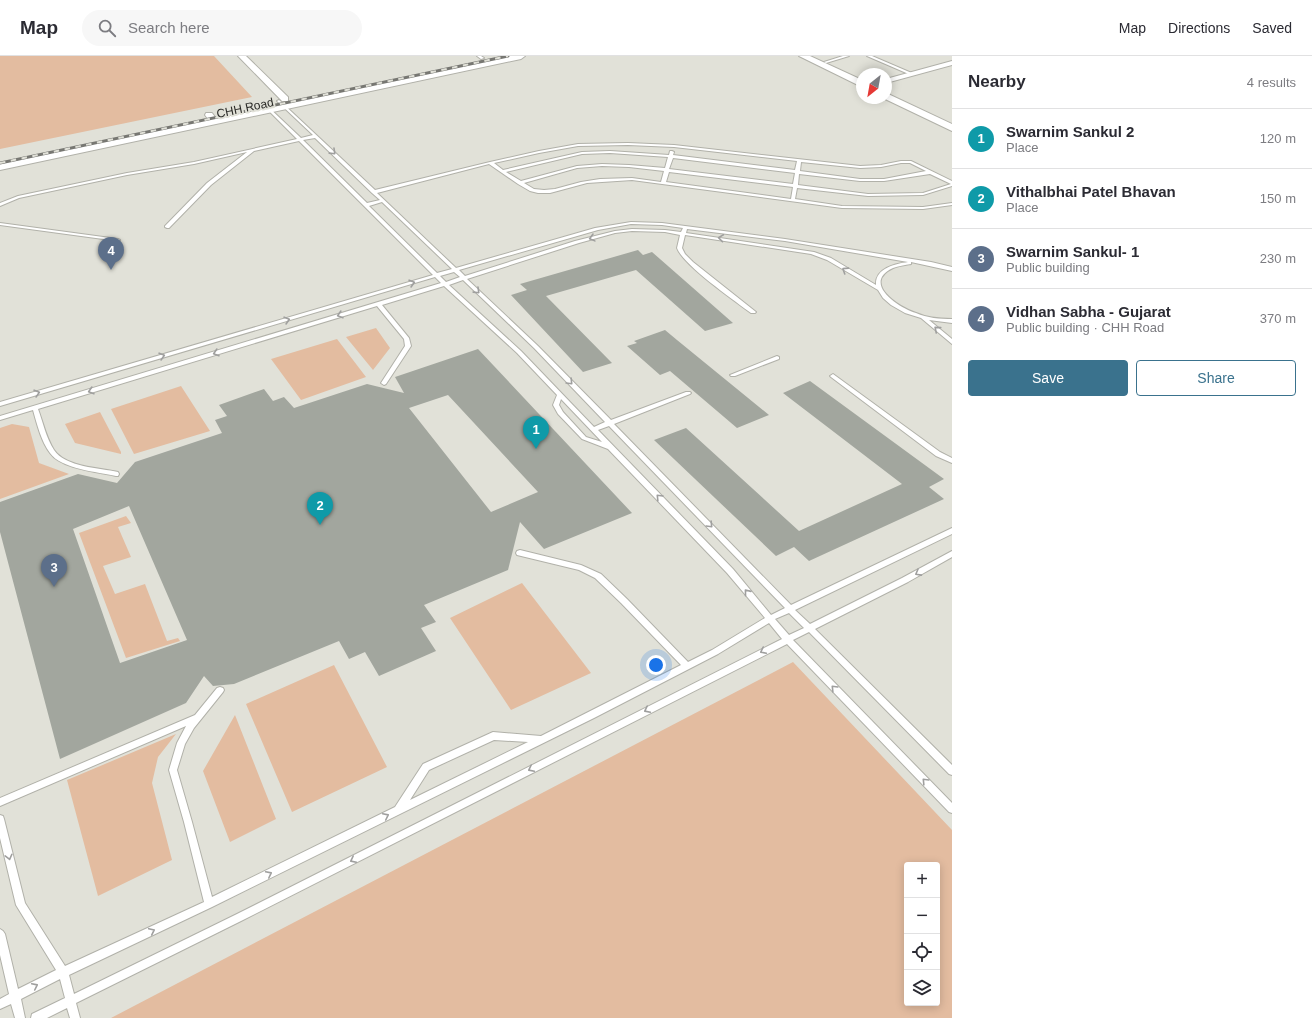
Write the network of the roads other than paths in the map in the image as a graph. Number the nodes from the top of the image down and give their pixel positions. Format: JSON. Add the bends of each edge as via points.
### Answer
{"nodes":[{"id":1,"x":242,"y":56,"type":"edge"},
{"id":2,"x":521,"y":56,"type":"edge"},
{"id":3,"x":804,"y":56,"type":"edge"},
{"id":4,"x":814,"y":56,"type":"edge"},
{"id":5,"x":847,"y":56,"type":"edge"},
{"id":6,"x":869,"y":56,"type":"edge"},
{"id":7,"x":485,"y":58,"type":"edge"},
{"id":8,"x":826,"y":62,"type":"junction"},
{"id":9,"x":952,"y":63,"type":"edge"},
{"id":10,"x":912,"y":74,"type":"junction"},
{"id":11,"x":856,"y":76,"type":"edge"},
{"id":12,"x":892,"y":79,"type":"edge"},
{"id":13,"x":856,"y":81,"type":"edge"},
{"id":14,"x":892,"y":93,"type":"edge"},
{"id":15,"x":892,"y":99,"type":"edge"},
{"id":16,"x":283,"y":102,"type":"junction"},
{"id":17,"x":267,"y":106,"type":"junction"},
{"id":18,"x":211,"y":118,"type":"junction"},
{"id":19,"x":298,"y":118,"type":"junction"},
{"id":20,"x":283,"y":121,"type":"junction"},
{"id":21,"x":952,"y":122,"type":"edge"},
{"id":22,"x":952,"y":128,"type":"edge"},
{"id":23,"x":316,"y":136,"type":"junction"},
{"id":24,"x":301,"y":139,"type":"junction"},
{"id":25,"x":674,"y":146,"type":"junction"},
{"id":26,"x":255,"y":149,"type":"junction"},
{"id":27,"x":671,"y":156,"type":"junction"},
{"id":28,"x":0,"y":159,"type":"edge"},
{"id":29,"x":800,"y":160,"type":"junction"},
{"id":30,"x":490,"y":163,"type":"junction"},
{"id":31,"x":0,"y":167,"type":"edge"},
{"id":32,"x":667,"y":170,"type":"junction"},
{"id":33,"x":503,"y":171,"type":"junction"},
{"id":34,"x":798,"y":172,"type":"junction"},
{"id":35,"x":931,"y":172,"type":"junction"},
{"id":36,"x":520,"y":182,"type":"junction"},
{"id":37,"x":664,"y":183,"type":"junction"},
{"id":38,"x":952,"y":184,"type":"edge"},
{"id":39,"x":795,"y":187,"type":"junction"},
{"id":40,"x":374,"y":192,"type":"junction"},
{"id":41,"x":793,"y":200,"type":"junction"},
{"id":42,"x":382,"y":201,"type":"junction"},
{"id":43,"x":952,"y":204,"type":"edge"},
{"id":44,"x":0,"y":205,"type":"edge"},
{"id":45,"x":366,"y":205,"type":"junction"},
{"id":46,"x":0,"y":224,"type":"edge"},
{"id":47,"x":167,"y":227,"type":"dead end"},
{"id":48,"x":684,"y":230,"type":"junction"},
{"id":49,"x":118,"y":240,"type":"dead end"},
{"id":50,"x":931,"y":264,"type":"junction"},
{"id":51,"x":952,"y":269,"type":"edge"},
{"id":52,"x":454,"y":270,"type":"junction"},
{"id":53,"x":438,"y":276,"type":"junction"},
{"id":54,"x":463,"y":278,"type":"junction"},
{"id":55,"x":445,"y":284,"type":"junction"},
{"id":56,"x":879,"y":289,"type":"junction"},
{"id":57,"x":378,"y":304,"type":"junction"},
{"id":58,"x":753,"y":312,"type":"dead end"},
{"id":59,"x":922,"y":317,"type":"junction"},
{"id":60,"x":952,"y":321,"type":"edge"},
{"id":61,"x":952,"y":342,"type":"edge"},
{"id":62,"x":777,"y":358,"type":"dead end"},
{"id":63,"x":733,"y":375,"type":"dead end"},
{"id":64,"x":833,"y":376,"type":"dead end"},
{"id":65,"x":384,"y":383,"type":"dead end"},
{"id":66,"x":688,"y":393,"type":"dead end"},
{"id":67,"x":560,"y":394,"type":"junction"},
{"id":68,"x":0,"y":404,"type":"edge"},
{"id":69,"x":35,"y":408,"type":"junction"},
{"id":70,"x":0,"y":418,"type":"edge"},
{"id":71,"x":611,"y":423,"type":"junction"},
{"id":72,"x":594,"y":429,"type":"junction"},
{"id":73,"x":612,"y":448,"type":"junction"},
{"id":74,"x":952,"y":461,"type":"edge"},
{"id":75,"x":116,"y":474,"type":"dead end"},
{"id":76,"x":952,"y":531,"type":"edge"},
{"id":77,"x":520,"y":553,"type":"dead end"},
{"id":78,"x":952,"y":554,"type":"edge"},
{"id":79,"x":790,"y":609,"type":"junction"},
{"id":80,"x":769,"y":619,"type":"junction"},
{"id":81,"x":810,"y":627,"type":"junction"},
{"id":82,"x":787,"y":639,"type":"junction"},
{"id":83,"x":687,"y":666,"type":"junction"},
{"id":84,"x":220,"y":690,"type":"dead end"},
{"id":85,"x":197,"y":717,"type":"junction"},
{"id":86,"x":541,"y":739,"type":"junction"},
{"id":87,"x":952,"y":771,"type":"edge"},
{"id":88,"x":0,"y":802,"type":"edge"},
{"id":89,"x":399,"y":809,"type":"junction"},
{"id":90,"x":952,"y":809,"type":"edge"},
{"id":91,"x":0,"y":819,"type":"edge"},
{"id":92,"x":209,"y":904,"type":"junction"},
{"id":93,"x":0,"y":934,"type":"edge"},
{"id":94,"x":63,"y":972,"type":"junction"},
{"id":95,"x":15,"y":996,"type":"junction"},
{"id":96,"x":72,"y":1001,"type":"junction"},
{"id":97,"x":0,"y":1004,"type":"edge"},
{"id":98,"x":20,"y":1018,"type":"edge"},
{"id":99,"x":36,"y":1018,"type":"edge"},
{"id":100,"x":75,"y":1018,"type":"edge"}],
"edges":[{"from":1,"to":16,"type":"street"},
{"from":2,"to":7,"type":"street"},
{"from":3,"to":13,"type":"street"},
{"from":4,"to":8,"type":"street"},
{"from":5,"to":8,"type":"lane"},
{"from":6,"to":10,"type":"lane"},
{"from":7,"to":16,"type":"street"},
{"from":8,"to":11,"type":"street"},
{"from":9,"to":10,"type":"street"},
{"from":10,"to":12,"type":"street"},
{"from":14,"to":21,"type":"street"},
{"from":15,"to":22,"type":"street"},
{"from":16,"to":17,"type":"street"},
{"from":16,"to":19,"type":"lane"},
{"from":17,"to":18,"type":"street"},
{"from":17,"to":20,"type":"lane"},
{"from":18,"to":28,"type":"street","name":"CHH Road"},
{"from":18,"to":31,"type":"street"},
{"from":19,"to":20,"type":"lane"},
{"from":19,"to":23,"type":"lane"},
{"from":20,"to":24,"type":"lane"},
{"from":23,"to":24,"type":"lane"},
{"from":23,"to":40,"type":"lane","one_way":true},
{"from":24,"to":26,"type":"lane"},
{"from":24,"to":45,"type":"lane"},
{"from":25,"to":27,"type":"lane"},
{"from":25,"to":29,"type":"lane"},
{"from":25,"to":30,"type":"lane","via":[[578,145]]},
{"from":26,"to":44,"type":"lane","via":[[18,197]]},
{"from":26,"to":47,"type":"lane","via":[[209,184]]},
{"from":27,"to":32,"type":"lane"},
{"from":27,"to":33,"type":"lane","via":[[582,153]]},
{"from":27,"to":34,"type":"lane"},
{"from":29,"to":34,"type":"lane"},
{"from":29,"to":35,"type":"lane","via":[[860,167],[911,162]]},
{"from":30,"to":33,"type":"lane"},
{"from":30,"to":40,"type":"lane"},
{"from":32,"to":36,"type":"lane","via":[[596,166]]},
{"from":32,"to":37,"type":"lane"},
{"from":32,"to":39,"type":"lane"},
{"from":33,"to":36,"type":"lane"},
{"from":34,"to":35,"type":"lane","via":[[860,180],[884,180]]},
{"from":34,"to":39,"type":"lane"},
{"from":35,"to":38,"type":"lane"},
{"from":36,"to":37,"type":"lane","via":[[537,192],[609,180],[632,179]]},
{"from":37,"to":41,"type":"lane"},
{"from":38,"to":39,"type":"lane","via":[[923,194],[893,196],[868,196]]},
{"from":39,"to":41,"type":"lane"},
{"from":40,"to":42,"type":"lane"},
{"from":41,"to":43,"type":"lane","via":[[842,207],[923,208]]},
{"from":42,"to":45,"type":"lane"},
{"from":42,"to":52,"type":"lane"},
{"from":45,"to":53,"type":"lane"},
{"from":46,"to":49,"type":"lane"},
{"from":48,"to":50,"type":"lane","via":[[785,240]]},
{"from":48,"to":52,"type":"lane","via":[[662,224],[615,225]]},
{"from":48,"to":54,"type":"lane","one_way":true,"via":[[615,232]]},
{"from":56,"to":48,"type":"lane","one_way":true,"via":[[817,254]]},
{"from":48,"to":58,"type":"lane","via":[[679,249],[682,253]]},
{"from":50,"to":51,"type":"lane"},
{"from":50,"to":56,"type":"lane","via":[[916,262],[890,267],[882,272],[878,280]]},
{"from":52,"to":53,"type":"lane"},
{"from":52,"to":54,"type":"lane"},
{"from":53,"to":55,"type":"lane"},
{"from":68,"to":53,"type":"lane","one_way":true},
{"from":54,"to":55,"type":"lane"},
{"from":54,"to":71,"type":"lane","one_way":true},
{"from":55,"to":57,"type":"lane"},
{"from":55,"to":67,"type":"lane","via":[[519,352]]},
{"from":56,"to":59,"type":"lane","via":[[893,304]]},
{"from":57,"to":65,"type":"lane","via":[[407,339],[408,346]]},
{"from":57,"to":69,"type":"lane","one_way":true},
{"from":59,"to":60,"type":"lane"},
{"from":61,"to":59,"type":"lane","one_way":true},
{"from":62,"to":63,"type":"lane"},
{"from":64,"to":74,"type":"lane","via":[[938,454]]},
{"from":66,"to":71,"type":"lane"},
{"from":67,"to":72,"type":"lane"},
{"from":67,"to":73,"type":"lane","via":[[556,405],[560,413],[584,438]]},
{"from":69,"to":70,"type":"lane"},
{"from":69,"to":75,"type":"lane","via":[[52,453],[60,460]]},
{"from":71,"to":72,"type":"lane"},
{"from":71,"to":79,"type":"lane","one_way":true},
{"from":72,"to":73,"type":"lane"},
{"from":80,"to":73,"type":"lane","one_way":true,"via":[[730,571]]},
{"from":76,"to":79,"type":"lane"},
{"from":77,"to":83,"type":"lane","via":[[581,568],[598,576]]},
{"from":78,"to":81,"type":"lane","one_way":true},
{"from":79,"to":80,"type":"lane"},
{"from":79,"to":81,"type":"lane"},
{"from":80,"to":82,"type":"lane"},
{"from":80,"to":83,"type":"lane"},
{"from":81,"to":82,"type":"lane"},
{"from":81,"to":87,"type":"lane"},
{"from":90,"to":82,"type":"lane","one_way":true},
{"from":82,"to":96,"type":"lane","one_way":true},
{"from":83,"to":86,"type":"lane"},
{"from":84,"to":85,"type":"lane"},
{"from":85,"to":88,"type":"lane"},
{"from":85,"to":92,"type":"lane","via":[[181,743],[173,770]]},
{"from":86,"to":89,"type":"lane"},
{"from":86,"to":89,"type":"lane","via":[[493,736],[426,767]]},
{"from":92,"to":89,"type":"lane","one_way":true},
{"from":91,"to":94,"type":"lane","one_way":true,"via":[[21,905]]},
{"from":94,"to":92,"type":"lane","one_way":true},
{"from":93,"to":95,"type":"lane"},
{"from":95,"to":94,"type":"lane","one_way":true},
{"from":94,"to":96,"type":"lane"},
{"from":95,"to":97,"type":"lane"},
{"from":95,"to":98,"type":"lane"},
{"from":96,"to":99,"type":"lane"},
{"from":96,"to":100,"type":"lane"}]}
